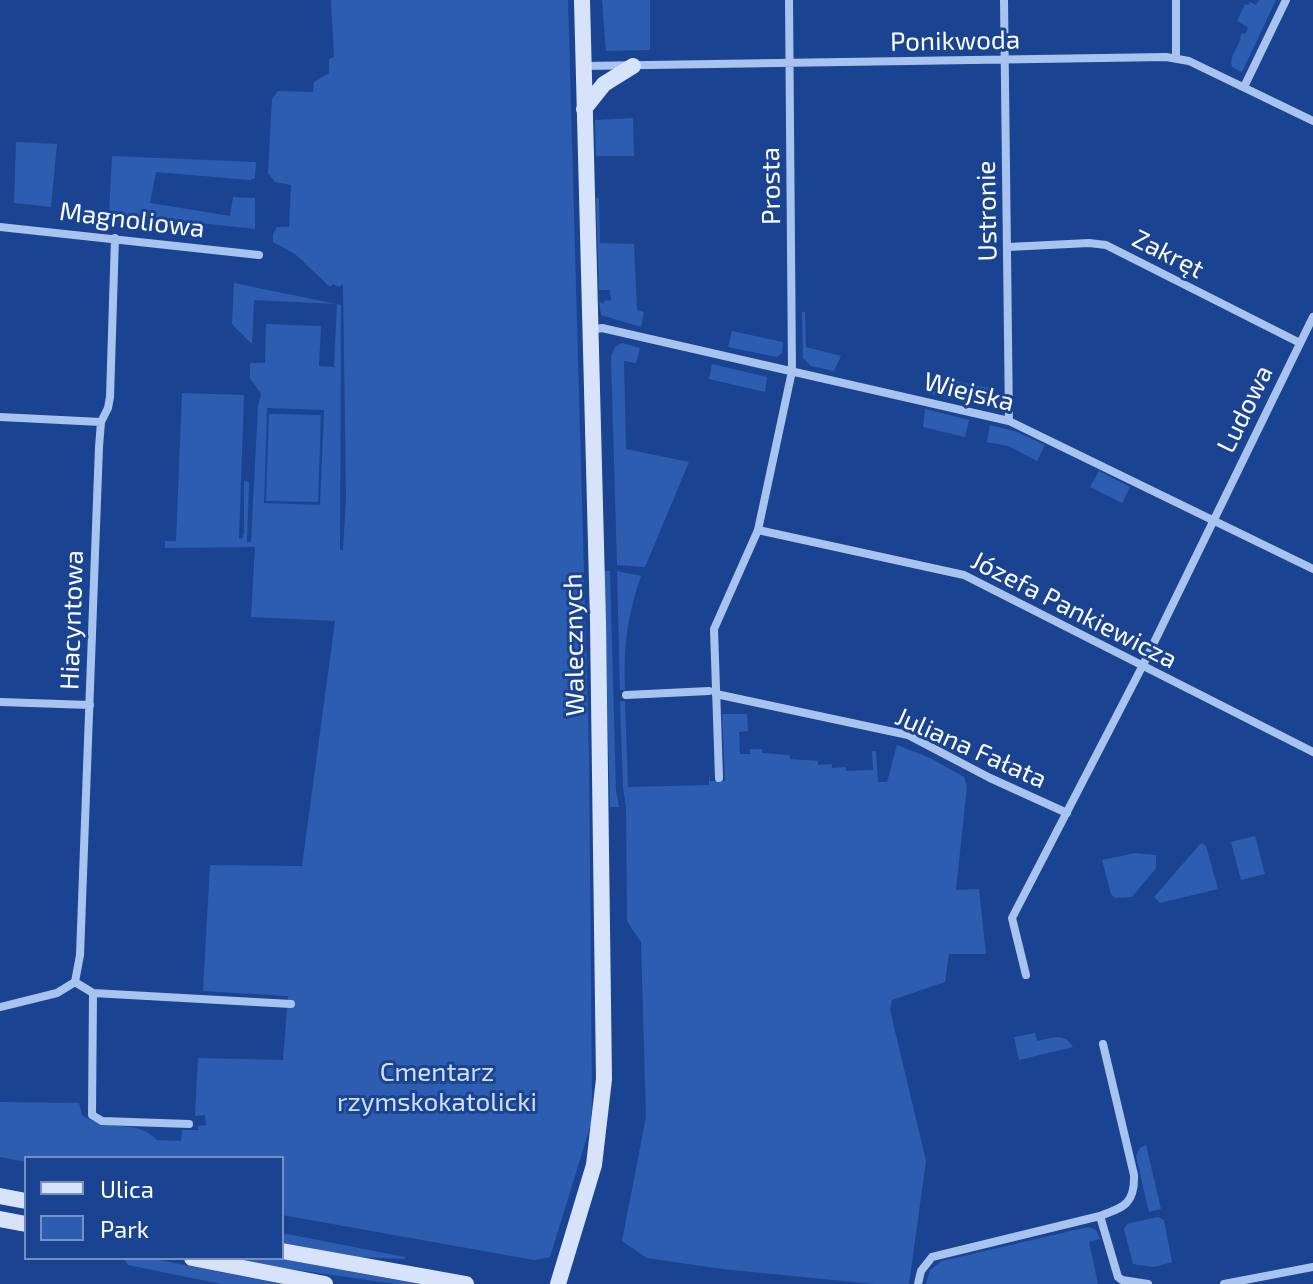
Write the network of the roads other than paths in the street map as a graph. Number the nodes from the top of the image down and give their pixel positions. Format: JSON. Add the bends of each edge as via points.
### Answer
{"nodes":[{"id":1,"x":582,"y":0,"type":"edge"},
{"id":2,"x":789,"y":0,"type":"edge"},
{"id":3,"x":1004,"y":0,"type":"edge"},
{"id":4,"x":1176,"y":0,"type":"edge"},
{"id":5,"x":1286,"y":0,"type":"edge"},
{"id":6,"x":1176,"y":58,"type":"junction"},
{"id":7,"x":1004,"y":61,"type":"junction"},
{"id":8,"x":789,"y":63,"type":"junction"},
{"id":9,"x":583,"y":66,"type":"junction"},
{"id":10,"x":633,"y":66,"type":"junction"},
{"id":11,"x":1244,"y":87,"type":"junction"},
{"id":12,"x":584,"y":109,"type":"junction"},
{"id":13,"x":1313,"y":121,"type":"edge"},
{"id":14,"x":0,"y":227,"type":"edge"},
{"id":15,"x":115,"y":238,"type":"junction"},
{"id":16,"x":1008,"y":247,"type":"junction"},
{"id":17,"x":259,"y":255,"type":"dead end"},
{"id":18,"x":1313,"y":317,"type":"edge"},
{"id":19,"x":589,"y":330,"type":"junction"},
{"id":20,"x":1300,"y":343,"type":"junction"},
{"id":21,"x":792,"y":371,"type":"junction"},
{"id":22,"x":0,"y":417,"type":"edge"},
{"id":23,"x":1009,"y":421,"type":"junction"},
{"id":24,"x":101,"y":422,"type":"junction"},
{"id":25,"x":1213,"y":520,"type":"junction"},
{"id":26,"x":758,"y":530,"type":"junction"},
{"id":27,"x":1313,"y":569,"type":"edge"},
{"id":28,"x":1143,"y":665,"type":"junction"},
{"id":29,"x":713,"y":693,"type":"junction"},
{"id":30,"x":626,"y":695,"type":"dead end"},
{"id":31,"x":0,"y":702,"type":"edge"},
{"id":32,"x":90,"y":705,"type":"junction"},
{"id":33,"x":1313,"y":752,"type":"edge"},
{"id":34,"x":719,"y":778,"type":"dead end"},
{"id":35,"x":1067,"y":813,"type":"junction"},
{"id":36,"x":1026,"y":975,"type":"dead end"},
{"id":37,"x":75,"y":982,"type":"junction"},
{"id":38,"x":93,"y":993,"type":"junction"},
{"id":39,"x":291,"y":1004,"type":"dead end"},
{"id":40,"x":0,"y":1007,"type":"edge"},
{"id":41,"x":1103,"y":1044,"type":"dead end"},
{"id":42,"x":189,"y":1124,"type":"dead end"},
{"id":43,"x":0,"y":1196,"type":"edge"},
{"id":44,"x":24,"y":1201,"type":"edge"},
{"id":45,"x":1100,"y":1216,"type":"junction"},
{"id":46,"x":0,"y":1219,"type":"edge"},
{"id":47,"x":24,"y":1224,"type":"edge"},
{"id":48,"x":284,"y":1251,"type":"edge"},
{"id":49,"x":202,"y":1260,"type":"edge"},
{"id":50,"x":1313,"y":1267,"type":"edge"},
{"id":51,"x":325,"y":1284,"type":"edge"},
{"id":52,"x":466,"y":1284,"type":"edge"},
{"id":53,"x":558,"y":1284,"type":"edge"},
{"id":54,"x":918,"y":1284,"type":"edge"},
{"id":55,"x":1148,"y":1284,"type":"edge"},
{"id":56,"x":1224,"y":1284,"type":"edge"}],
"edges":[{"from":1,"to":9,"type":"street","name":"Walecznych"},
{"from":2,"to":8,"type":"street","name":"Prosta"},
{"from":3,"to":7,"type":"street","name":"Ustronie"},
{"from":4,"to":6,"type":"street"},
{"from":5,"to":11,"type":"street"},
{"from":6,"to":7,"type":"street","name":"Ponikwoda"},
{"from":6,"to":11,"type":"street","name":"Ponikwoda"},
{"from":7,"to":8,"type":"street","name":"Ponikwoda"},
{"from":7,"to":16,"type":"street","name":"Ustronie"},
{"from":8,"to":10,"type":"street","name":"Ponikwoda"},
{"from":8,"to":21,"type":"street","name":"Prosta"},
{"from":9,"to":10,"type":"street","name":"Ponikwoda"},
{"from":9,"to":12,"type":"street","name":"Walecznych"},
{"from":10,"to":12,"type":"street","via":[[604,84]]},
{"from":11,"to":13,"type":"street","name":"Ponikwoda"},
{"from":12,"to":19,"type":"street","name":"Walecznych"},
{"from":14,"to":15,"type":"street","name":"Magnoliowa"},
{"from":15,"to":17,"type":"street","name":"Magnoliowa"},
{"from":15,"to":24,"type":"street","name":"Hiacyntowa","via":[[110,397]]},
{"from":16,"to":20,"type":"street","name":"Zakręt","via":[[1106,245]]},
{"from":16,"to":23,"type":"street","name":"Ustronie"},
{"from":18,"to":20,"type":"street","name":"Ludowa"},
{"from":19,"to":21,"type":"street","name":"Wiejska","via":[[602,328]]},
{"from":19,"to":53,"type":"street","name":"Walecznych","via":[[604,1093],[594,1165]]},
{"from":20,"to":25,"type":"street","name":"Ludowa"},
{"from":21,"to":23,"type":"street","name":"Wiejska"},
{"from":21,"to":26,"type":"street","name":"Prosta"},
{"from":22,"to":24,"type":"street"},
{"from":23,"to":25,"type":"street","name":"Wiejska"},
{"from":24,"to":32,"type":"street","name":"Hiacyntowa"},
{"from":25,"to":27,"type":"street","name":"Wiejska"},
{"from":25,"to":28,"type":"street","name":"Ludowa"},
{"from":26,"to":28,"type":"street","name":"Józefa Pankiewicza","via":[[964,575]]},
{"from":26,"to":29,"type":"street","name":"Prosta","via":[[714,629]]},
{"from":28,"to":33,"type":"street","name":"Józefa Pankiewicza"},
{"from":28,"to":35,"type":"street","name":"Ludowa"},
{"from":29,"to":30,"type":"street","name":"Juliana Fałata"},
{"from":29,"to":34,"type":"street","name":"Prosta"},
{"from":29,"to":35,"type":"street","name":"Juliana Fałata","via":[[908,735]]},
{"from":31,"to":32,"type":"street"},
{"from":32,"to":37,"type":"street","name":"Hiacyntowa"},
{"from":35,"to":36,"type":"street","name":"Ludowa","via":[[1012,918]]},
{"from":37,"to":38,"type":"street"},
{"from":37,"to":40,"type":"street","via":[[57,993]]},
{"from":38,"to":39,"type":"street"},
{"from":38,"to":42,"type":"street","via":[[92,1115],[102,1121]]},
{"from":41,"to":45,"type":"street","via":[[1134,1188],[1129,1202]]},
{"from":43,"to":44,"type":"street"},
{"from":45,"to":54,"type":"street","via":[[932,1257]]},
{"from":45,"to":55,"type":"street","via":[[1118,1277]]},
{"from":46,"to":47,"type":"street"},
{"from":48,"to":52,"type":"street"},
{"from":49,"to":51,"type":"street"},
{"from":50,"to":56,"type":"street"}]}
